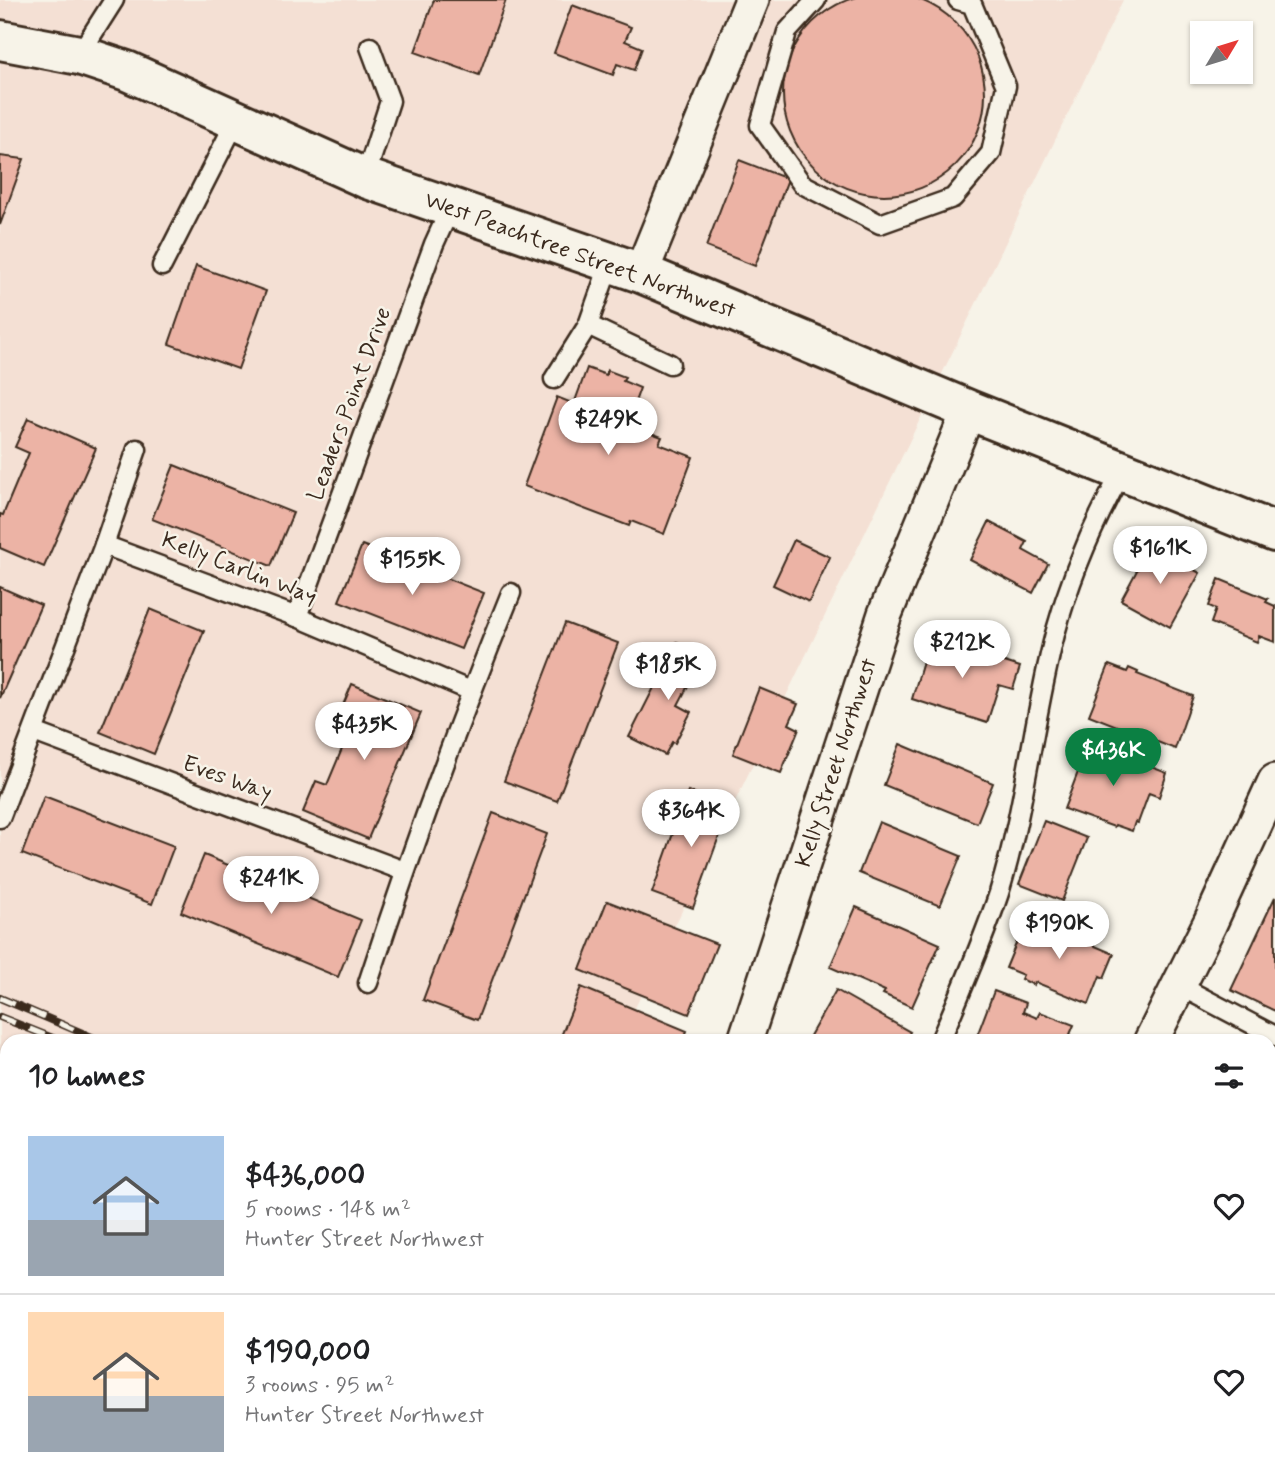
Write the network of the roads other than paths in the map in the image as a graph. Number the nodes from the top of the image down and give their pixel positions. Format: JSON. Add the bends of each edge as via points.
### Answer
{"nodes":[{"id":1,"x":114,"y":0,"type":"edge"},
{"id":2,"x":752,"y":0,"type":"edge"},
{"id":3,"x":816,"y":0,"type":"edge"},
{"id":4,"x":958,"y":0,"type":"edge"},
{"id":5,"x":0,"y":40,"type":"edge"},
{"id":6,"x":370,"y":47,"type":"dead end"},
{"id":7,"x":79,"y":55,"type":"junction"},
{"id":8,"x":237,"y":119,"type":"junction"},
{"id":9,"x":365,"y":178,"type":"junction"},
{"id":10,"x":450,"y":209,"type":"junction"},
{"id":11,"x":162,"y":266,"type":"dead end"},
{"id":12,"x":625,"y":268,"type":"junction"},
{"id":13,"x":588,"y":325,"type":"junction"},
{"id":14,"x":670,"y":364,"type":"dead end"},
{"id":15,"x":554,"y":379,"type":"dead end"},
{"id":16,"x":969,"y":410,"type":"junction"},
{"id":17,"x":137,"y":449,"type":"dead end"},
{"id":18,"x":1122,"y":472,"type":"junction"},
{"id":19,"x":1275,"y":532,"type":"edge"},
{"id":20,"x":104,"y":544,"type":"junction"},
{"id":21,"x":511,"y":593,"type":"dead end"},
{"id":22,"x":298,"y":617,"type":"junction"},
{"id":23,"x":471,"y":691,"type":"junction"},
{"id":24,"x":34,"y":732,"type":"junction"},
{"id":25,"x":1275,"y":781,"type":"edge"},
{"id":26,"x":0,"y":818,"type":"edge"},
{"id":27,"x":404,"y":871,"type":"junction"},
{"id":28,"x":368,"y":983,"type":"dead end"},
{"id":29,"x":1178,"y":985,"type":"junction"},
{"id":30,"x":747,"y":1034,"type":"edge"},
{"id":31,"x":943,"y":1034,"type":"edge"},
{"id":32,"x":1154,"y":1034,"type":"edge"},
{"id":33,"x":1271,"y":1034,"type":"edge"}],
"edges":[{"from":1,"to":7,"type":"lane"},
{"from":2,"to":12,"type":"street"},
{"from":3,"to":4,"type":"lane","via":[[787,32],[760,125],[802,184],[880,223],[953,198],[991,153],[1006,86],[972,4]]},
{"from":5,"to":7,"type":"street","name":"West Peachtree Street Northwest"},
{"from":6,"to":9,"type":"lane","via":[[390,101]]},
{"from":7,"to":8,"type":"street","name":"West Peachtree Street Northwest"},
{"from":8,"to":9,"type":"street","name":"West Peachtree Street Northwest"},
{"from":8,"to":11,"type":"lane"},
{"from":9,"to":10,"type":"street","name":"West Peachtree Street Northwest"},
{"from":10,"to":12,"type":"street","name":"West Peachtree Street Northwest"},
{"from":10,"to":22,"type":"lane","name":"Leaders Point Drive"},
{"from":12,"to":13,"type":"lane"},
{"from":12,"to":16,"type":"street","name":"West Peachtree Street Northwest"},
{"from":13,"to":14,"type":"lane"},
{"from":13,"to":15,"type":"lane"},
{"from":16,"to":18,"type":"street","name":"West Peachtree Street Northwest"},
{"from":16,"to":30,"type":"street","name":"Kelly Street Northwest","via":[[885,614]]},
{"from":17,"to":20,"type":"lane"},
{"from":18,"to":19,"type":"street","name":"West Peachtree Street Northwest"},
{"from":18,"to":31,"type":"lane","via":[[1070,584],[999,893]]},
{"from":20,"to":22,"type":"lane","name":"Kelly Carlin Way"},
{"from":20,"to":24,"type":"lane"},
{"from":21,"to":23,"type":"lane"},
{"from":22,"to":23,"type":"lane","name":"Kelly Carlin Way"},
{"from":23,"to":27,"type":"lane"},
{"from":24,"to":26,"type":"lane"},
{"from":24,"to":27,"type":"lane","name":"Eves Way"},
{"from":25,"to":29,"type":"street"},
{"from":27,"to":28,"type":"lane"},
{"from":29,"to":32,"type":"street"},
{"from":29,"to":33,"type":"lane"}]}
